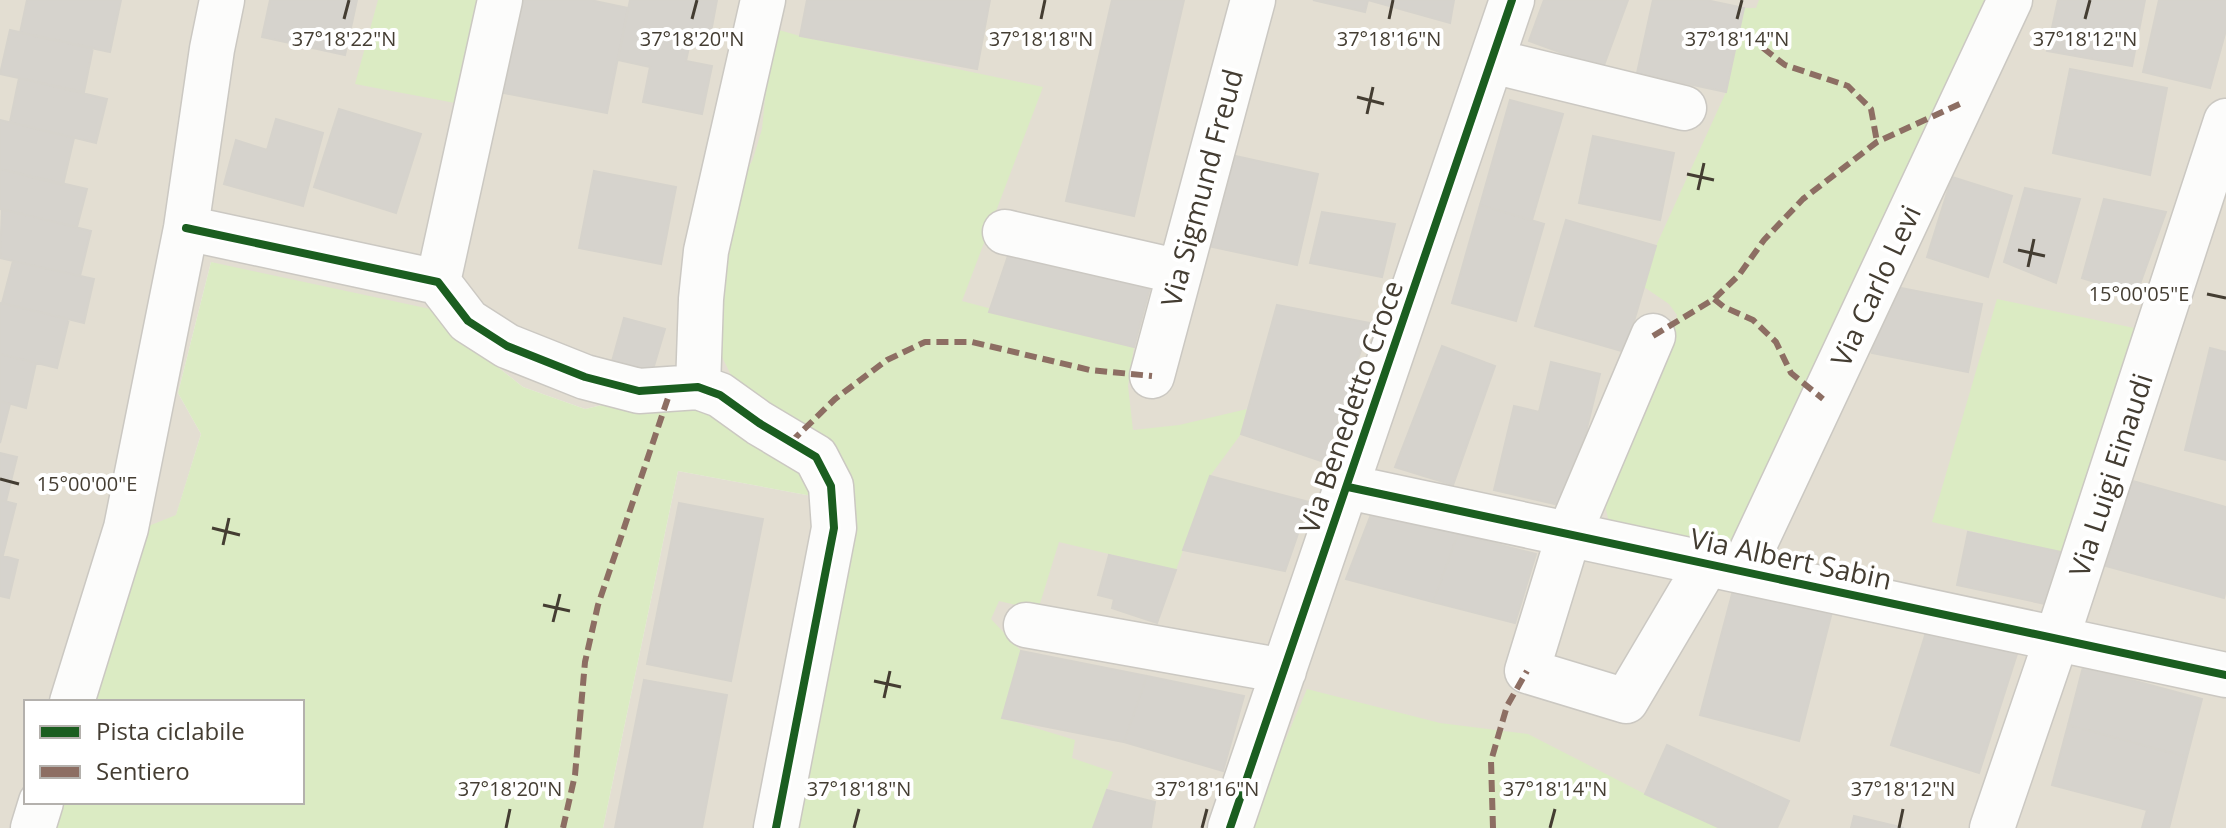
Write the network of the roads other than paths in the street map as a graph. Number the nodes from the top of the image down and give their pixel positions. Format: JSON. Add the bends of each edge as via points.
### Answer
{"nodes":[{"id":1,"x":222,"y":0,"type":"edge"},
{"id":2,"x":500,"y":0,"type":"edge"},
{"id":3,"x":763,"y":0,"type":"edge"},
{"id":4,"x":1253,"y":0,"type":"edge"},
{"id":5,"x":1512,"y":0,"type":"edge"},
{"id":6,"x":2010,"y":0,"type":"edge"},
{"id":7,"x":1492,"y":61,"type":"junction"},
{"id":8,"x":1684,"y":108,"type":"dead end"},
{"id":9,"x":2226,"y":121,"type":"edge"},
{"id":10,"x":186,"y":228,"type":"junction"},
{"id":11,"x":1005,"y":232,"type":"dead end"},
{"id":12,"x":1180,"y":272,"type":"junction"},
{"id":13,"x":438,"y":282,"type":"junction"},
{"id":14,"x":1653,"y":336,"type":"dead end"},
{"id":15,"x":1152,"y":376,"type":"dead end"},
{"id":16,"x":698,"y":387,"type":"junction"},
{"id":17,"x":1348,"y":487,"type":"junction"},
{"id":18,"x":1569,"y":534,"type":"junction"},
{"id":19,"x":1724,"y":567,"type":"junction"},
{"id":20,"x":1026,"y":625,"type":"dead end"},
{"id":21,"x":2057,"y":638,"type":"junction"},
{"id":22,"x":1284,"y":671,"type":"junction"},
{"id":23,"x":2226,"y":675,"type":"edge"},
{"id":24,"x":73,"y":700,"type":"edge"},
{"id":25,"x":40,"y":804,"type":"edge"},
{"id":26,"x":33,"y":828,"type":"edge"},
{"id":27,"x":776,"y":828,"type":"edge"},
{"id":28,"x":1230,"y":828,"type":"edge"},
{"id":29,"x":1992,"y":828,"type":"edge"}],
"edges":[{"from":1,"to":10,"type":"street"},
{"from":2,"to":13,"type":"street"},
{"from":3,"to":16,"type":"street","via":[[706,251]]},
{"from":4,"to":12,"type":"street","name":"Via Sigmund Freud"},
{"from":5,"to":7,"type":"street","name":"Via Benedetto Croce"},
{"from":6,"to":19,"type":"street","name":"Via Carlo Levi"},
{"from":7,"to":8,"type":"street"},
{"from":7,"to":17,"type":"street","name":"Via Benedetto Croce"},
{"from":9,"to":21,"type":"street","name":"Via Luigi Einaudi"},
{"from":10,"to":13,"type":"street"},
{"from":10,"to":24,"type":"street","via":[[126,528]]},
{"from":11,"to":12,"type":"street"},
{"from":12,"to":15,"type":"street","name":"Via Sigmund Freud"},
{"from":13,"to":16,"type":"street","via":[[468,321],[507,346],[585,377],[639,391]]},
{"from":14,"to":18,"type":"street"},
{"from":16,"to":27,"type":"street","via":[[720,395],[816,457],[831,486],[834,528]]},
{"from":17,"to":18,"type":"street","name":"Via Albert Sabin"},
{"from":17,"to":22,"type":"street","name":"Via Benedetto Croce"},
{"from":18,"to":19,"type":"street","name":"Via Albert Sabin"},
{"from":18,"to":19,"type":"street","name":"Via Carlo Levi","via":[[1527,671],[1626,701]]},
{"from":19,"to":21,"type":"street","name":"Via Albert Sabin"},
{"from":20,"to":22,"type":"street"},
{"from":21,"to":23,"type":"street","name":"Via Albert Sabin"},
{"from":21,"to":29,"type":"street","name":"Via Luigi Einaudi"},
{"from":22,"to":28,"type":"street","name":"Via Benedetto Croce"},
{"from":25,"to":26,"type":"street"}]}
